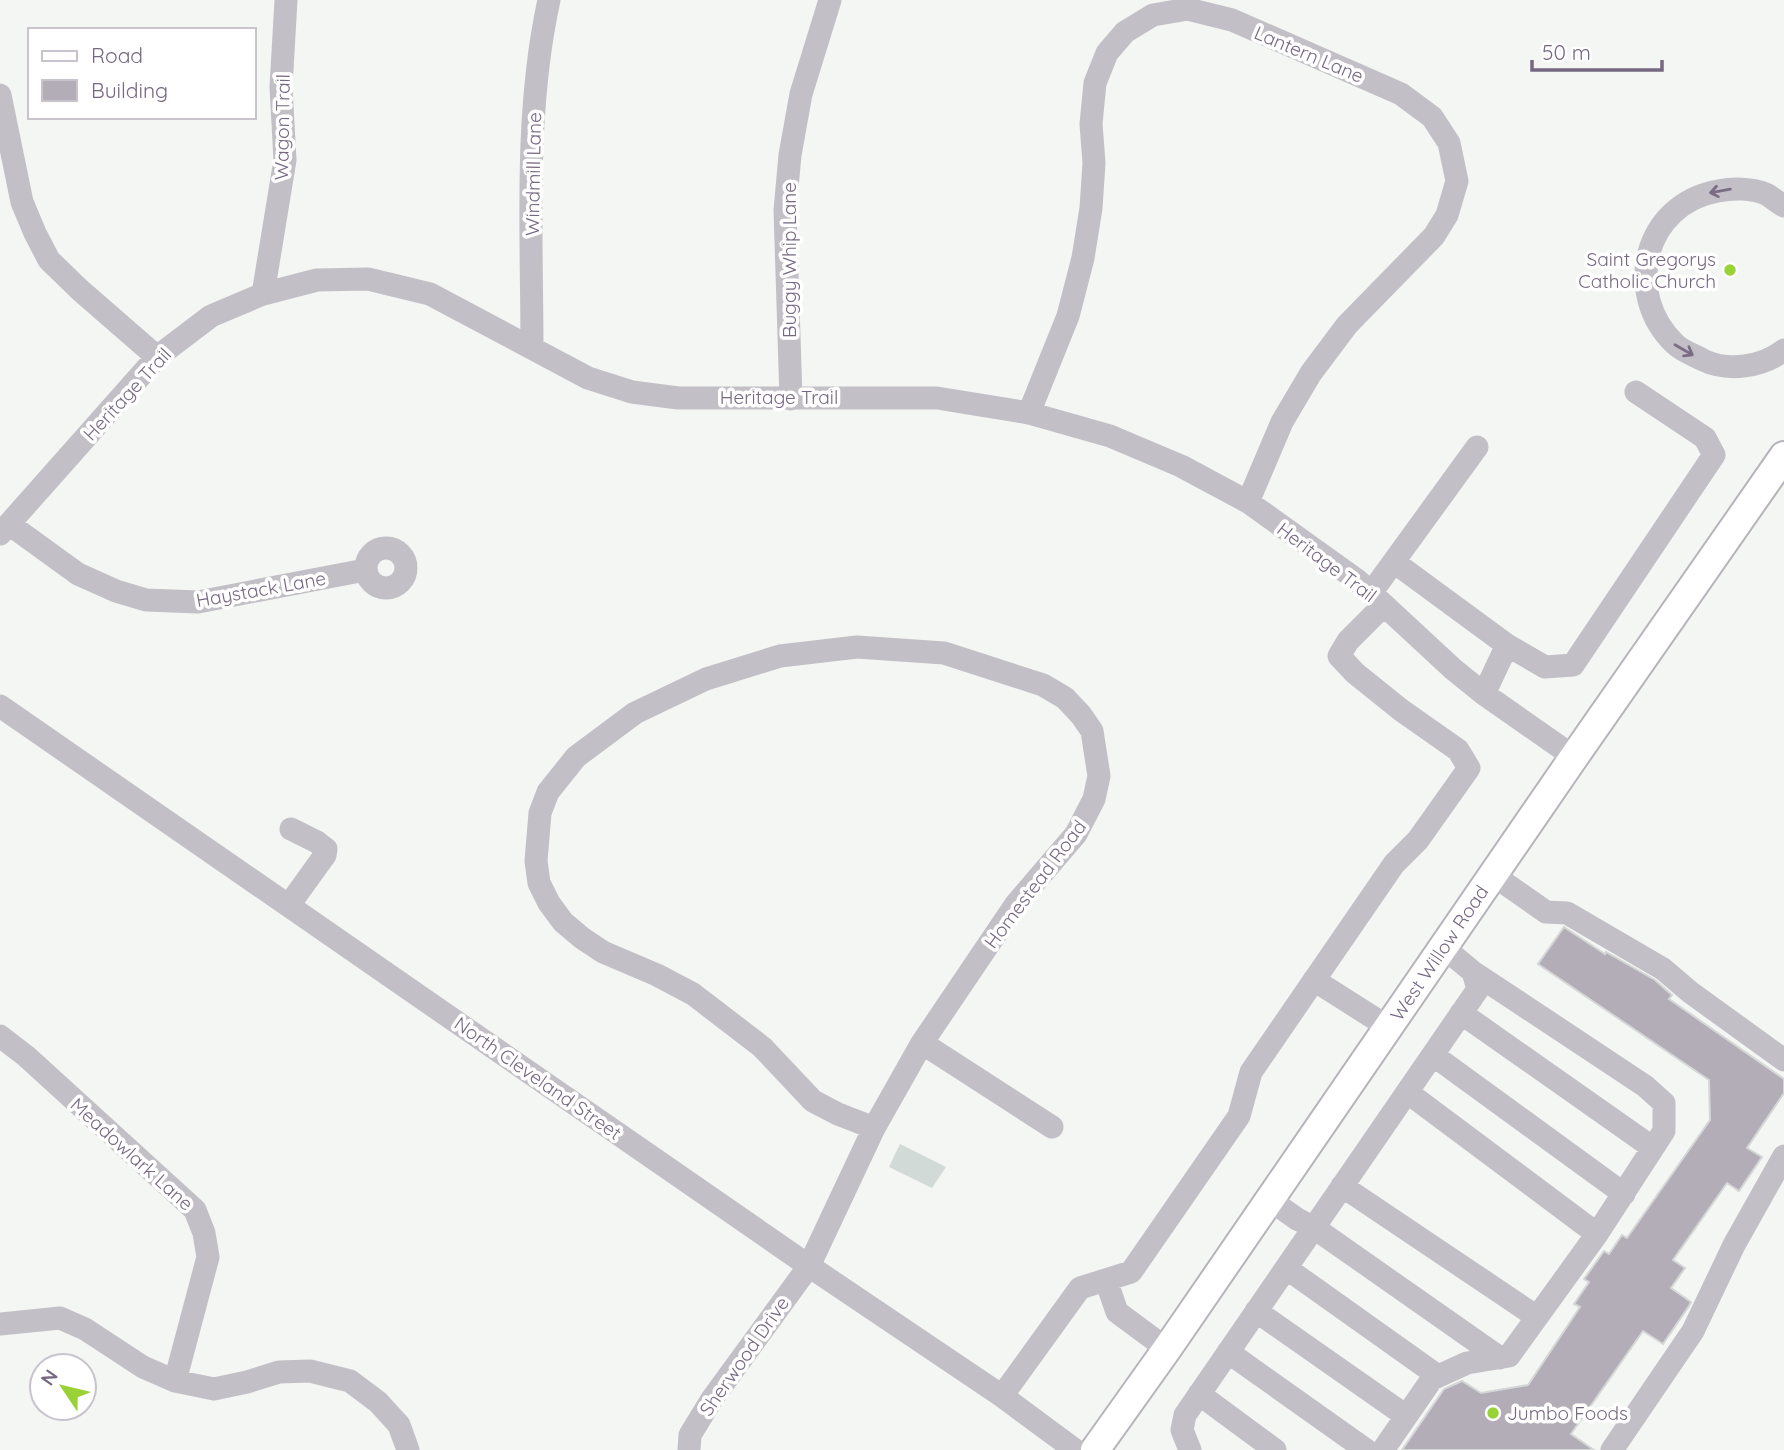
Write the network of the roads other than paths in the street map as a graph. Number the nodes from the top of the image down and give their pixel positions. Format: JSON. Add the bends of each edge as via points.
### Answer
{"nodes":[{"id":1,"x":286,"y":0,"type":"edge"},
{"id":2,"x":549,"y":0,"type":"edge"},
{"id":3,"x":830,"y":0,"type":"edge"},
{"id":4,"x":0,"y":95,"type":"edge"},
{"id":5,"x":7,"y":165,"type":"edge"},
{"id":6,"x":1784,"y":206,"type":"edge"},
{"id":7,"x":263,"y":294,"type":"junction"},
{"id":8,"x":532,"y":348,"type":"junction"},
{"id":9,"x":1784,"y":350,"type":"edge"},
{"id":10,"x":157,"y":356,"type":"junction"},
{"id":11,"x":1636,"y":392,"type":"dead end"},
{"id":12,"x":791,"y":399,"type":"junction"},
{"id":13,"x":1029,"y":413,"type":"junction"},
{"id":14,"x":1477,"y":447,"type":"dead end"},
{"id":15,"x":1784,"y":456,"type":"edge"},
{"id":16,"x":1248,"y":502,"type":"junction"},
{"id":17,"x":5,"y":529,"type":"edge"},
{"id":18,"x":1394,"y":562,"type":"junction"},
{"id":19,"x":365,"y":570,"type":"dead end"},
{"id":20,"x":1378,"y":599,"type":"junction"},
{"id":21,"x":1507,"y":645,"type":"junction"},
{"id":22,"x":1484,"y":694,"type":"junction"},
{"id":23,"x":0,"y":706,"type":"edge"},
{"id":24,"x":1574,"y":757,"type":"junction"},
{"id":25,"x":292,"y":829,"type":"dead end"},
{"id":26,"x":1493,"y":875,"type":"junction"},
{"id":27,"x":289,"y":905,"type":"junction"},
{"id":28,"x":1443,"y":947,"type":"junction"},
{"id":29,"x":1473,"y":972,"type":"junction"},
{"id":30,"x":1314,"y":980,"type":"junction"},
{"id":31,"x":1461,"y":1013,"type":"junction"},
{"id":32,"x":1388,"y":1027,"type":"junction"},
{"id":33,"x":0,"y":1036,"type":"edge"},
{"id":34,"x":922,"y":1043,"type":"junction"},
{"id":35,"x":1433,"y":1055,"type":"junction"},
{"id":36,"x":1784,"y":1060,"type":"edge"},
{"id":37,"x":1406,"y":1092,"type":"junction"},
{"id":38,"x":1052,"y":1127,"type":"dead end"},
{"id":39,"x":874,"y":1128,"type":"junction"},
{"id":40,"x":1653,"y":1148,"type":"junction"},
{"id":41,"x":1784,"y":1156,"type":"edge"},
{"id":42,"x":1342,"y":1186,"type":"junction"},
{"id":43,"x":1624,"y":1194,"type":"junction"},
{"id":44,"x":1270,"y":1200,"type":"junction"},
{"id":45,"x":1313,"y":1227,"type":"junction"},
{"id":46,"x":1597,"y":1234,"type":"junction"},
{"id":47,"x":809,"y":1266,"type":"junction"},
{"id":48,"x":1286,"y":1268,"type":"junction"},
{"id":49,"x":1106,"y":1280,"type":"junction"},
{"id":50,"x":1256,"y":1311,"type":"junction"},
{"id":51,"x":1537,"y":1317,"type":"junction"},
{"id":52,"x":0,"y":1324,"type":"edge"},
{"id":53,"x":1167,"y":1349,"type":"junction"},
{"id":54,"x":1228,"y":1352,"type":"junction"},
{"id":55,"x":1500,"y":1358,"type":"junction"},
{"id":56,"x":1438,"y":1376,"type":"junction"},
{"id":57,"x":175,"y":1381,"type":"junction"},
{"id":58,"x":1199,"y":1394,"type":"junction"},
{"id":59,"x":1002,"y":1396,"type":"junction"},
{"id":60,"x":1406,"y":1416,"type":"junction"},
{"id":61,"x":408,"y":1450,"type":"edge"},
{"id":62,"x":689,"y":1450,"type":"edge"},
{"id":63,"x":1075,"y":1450,"type":"edge"},
{"id":64,"x":1095,"y":1450,"type":"edge"},
{"id":65,"x":1190,"y":1450,"type":"edge"},
{"id":66,"x":1275,"y":1450,"type":"edge"},
{"id":67,"x":1366,"y":1450,"type":"edge"},
{"id":68,"x":1383,"y":1450,"type":"edge"},
{"id":69,"x":1612,"y":1450,"type":"edge"}],
"edges":[{"from":1,"to":7,"type":"street","name":"Wagon Trail","via":[[281,87],[285,160]]},
{"from":2,"to":8,"type":"street","name":"Windmill Lane","via":[[534,102],[531,161]]},
{"from":3,"to":12,"type":"street","name":"Buggy Whip Lane","via":[[801,94],[789,155],[785,210]]},
{"from":4,"to":5,"type":"street"},
{"from":5,"to":10,"type":"street","via":[[49,260]]},
{"from":6,"to":9,"type":"street","one_way":true,"via":[[1766,194],[1734,188],[1703,194],[1676,209],[1656,233],[1646,263],[1646,296],[1656,322],[1676,346],[1725,366],[1747,366]]},
{"from":7,"to":8,"type":"street","name":"Heritage Trail","via":[[317,280],[368,279],[430,295]]},
{"from":7,"to":10,"type":"street","name":"Heritage Trail","via":[[211,316]]},
{"from":8,"to":12,"type":"street","name":"Heritage Trail","via":[[588,378],[632,392],[678,398]]},
{"from":10,"to":17,"type":"street","name":"Heritage Trail"},
{"from":11,"to":21,"type":"street","via":[[1705,438],[1714,455],[1573,665],[1545,667]]},
{"from":12,"to":13,"type":"street","name":"Heritage Trail","via":[[937,398]]},
{"from":13,"to":16,"type":"street","name":"Heritage Trail","via":[[1110,436],[1181,466]]},
{"from":13,"to":16,"type":"street","name":"Lantern Lane","via":[[1068,316],[1083,258],[1091,208],[1095,83],[1107,53],[1125,32],[1153,15],[1188,9],[1232,20],[1401,94],[1432,117],[1449,143],[1457,181],[1447,215],[1434,236],[1347,325],[1311,373],[1282,422]]},
{"from":14,"to":18,"type":"street"},
{"from":15,"to":24,"type":"main road","name":"West Willow Road"},
{"from":16,"to":20,"type":"street","name":"Heritage Trail"},
{"from":17,"to":19,"type":"street","name":"Haystack Lane","via":[[78,574],[146,600],[198,602]]},
{"from":18,"to":20,"type":"street"},
{"from":18,"to":21,"type":"street"},
{"from":20,"to":22,"type":"street","name":"Heritage Trail"},
{"from":20,"to":30,"type":"street","via":[[1339,656],[1373,688],[1458,750],[1469,768],[1418,840],[1394,864]]},
{"from":21,"to":22,"type":"street"},
{"from":22,"to":24,"type":"street","name":"Heritage Trail"},
{"from":23,"to":27,"type":"street","name":"North Cleveland Street"},
{"from":24,"to":26,"type":"main road","name":"West Willow Road"},
{"from":25,"to":27,"type":"street","via":[[317,842],[326,855]]},
{"from":26,"to":28,"type":"main road","name":"West Willow Road"},
{"from":26,"to":36,"type":"street","via":[[1546,912],[1567,913],[1663,969]]},
{"from":27,"to":47,"type":"street","name":"North Cleveland Street"},
{"from":28,"to":29,"type":"street"},
{"from":28,"to":32,"type":"main road","name":"West Willow Road"},
{"from":29,"to":31,"type":"street","via":[[1478,989]]},
{"from":29,"to":40,"type":"street","via":[[1664,1103],[1664,1131]]},
{"from":30,"to":32,"type":"street"},
{"from":30,"to":49,"type":"street","via":[[1251,1072],[1239,1116],[1131,1272]]},
{"from":31,"to":35,"type":"street"},
{"from":31,"to":40,"type":"street"},
{"from":32,"to":44,"type":"main road","name":"West Willow Road"},
{"from":33,"to":57,"type":"street","name":"Meadowlark Lane","via":[[195,1210],[208,1257]]},
{"from":34,"to":38,"type":"street"},
{"from":34,"to":39,"type":"street","name":"Homestead Road"},
{"from":34,"to":39,"type":"street","name":"Homestead Road","via":[[1016,904],[1087,817],[1099,776],[1097,754],[1092,732],[1065,698],[1019,675],[944,653],[857,647],[780,656],[706,679],[635,713],[576,757],[548,792],[536,839],[538,883],[563,922],[603,952],[694,994],[762,1047],[813,1101]]},
{"from":35,"to":37,"type":"street"},
{"from":35,"to":43,"type":"street"},
{"from":37,"to":42,"type":"street"},
{"from":37,"to":46,"type":"street"},
{"from":39,"to":47,"type":"street","name":"Homestead Road"},
{"from":40,"to":43,"type":"street"},
{"from":41,"to":69,"type":"street","via":[[1693,1331]]},
{"from":42,"to":45,"type":"street"},
{"from":42,"to":51,"type":"street"},
{"from":43,"to":46,"type":"street"},
{"from":44,"to":45,"type":"street"},
{"from":44,"to":53,"type":"main road","name":"West Willow Road"},
{"from":45,"to":48,"type":"street"},
{"from":45,"to":55,"type":"street"},
{"from":46,"to":51,"type":"street"},
{"from":47,"to":59,"type":"street","name":"North Cleveland Street"},
{"from":47,"to":62,"type":"street","name":"Sherwood Drive","via":[[712,1399],[690,1434]]},
{"from":48,"to":50,"type":"street"},
{"from":48,"to":56,"type":"street"},
{"from":49,"to":53,"type":"street","via":[[1117,1312]]},
{"from":49,"to":59,"type":"street","via":[[1080,1288]]},
{"from":50,"to":54,"type":"street"},
{"from":50,"to":60,"type":"street"},
{"from":51,"to":55,"type":"street","via":[[1509,1356]]},
{"from":52,"to":57,"type":"street","via":[[60,1318]]},
{"from":53,"to":64,"type":"main road","name":"West Willow Road"},
{"from":54,"to":58,"type":"street"},
{"from":54,"to":67,"type":"street"},
{"from":55,"to":56,"type":"street","via":[[1467,1363]]},
{"from":56,"to":60,"type":"street"},
{"from":57,"to":61,"type":"street","via":[[214,1389],[279,1372],[310,1371],[350,1381],[399,1425]]},
{"from":58,"to":65,"type":"street","via":[[1185,1415],[1182,1430]]},
{"from":58,"to":66,"type":"street"},
{"from":59,"to":63,"type":"street","name":"North Cleveland Street"},
{"from":60,"to":68,"type":"street"}]}
